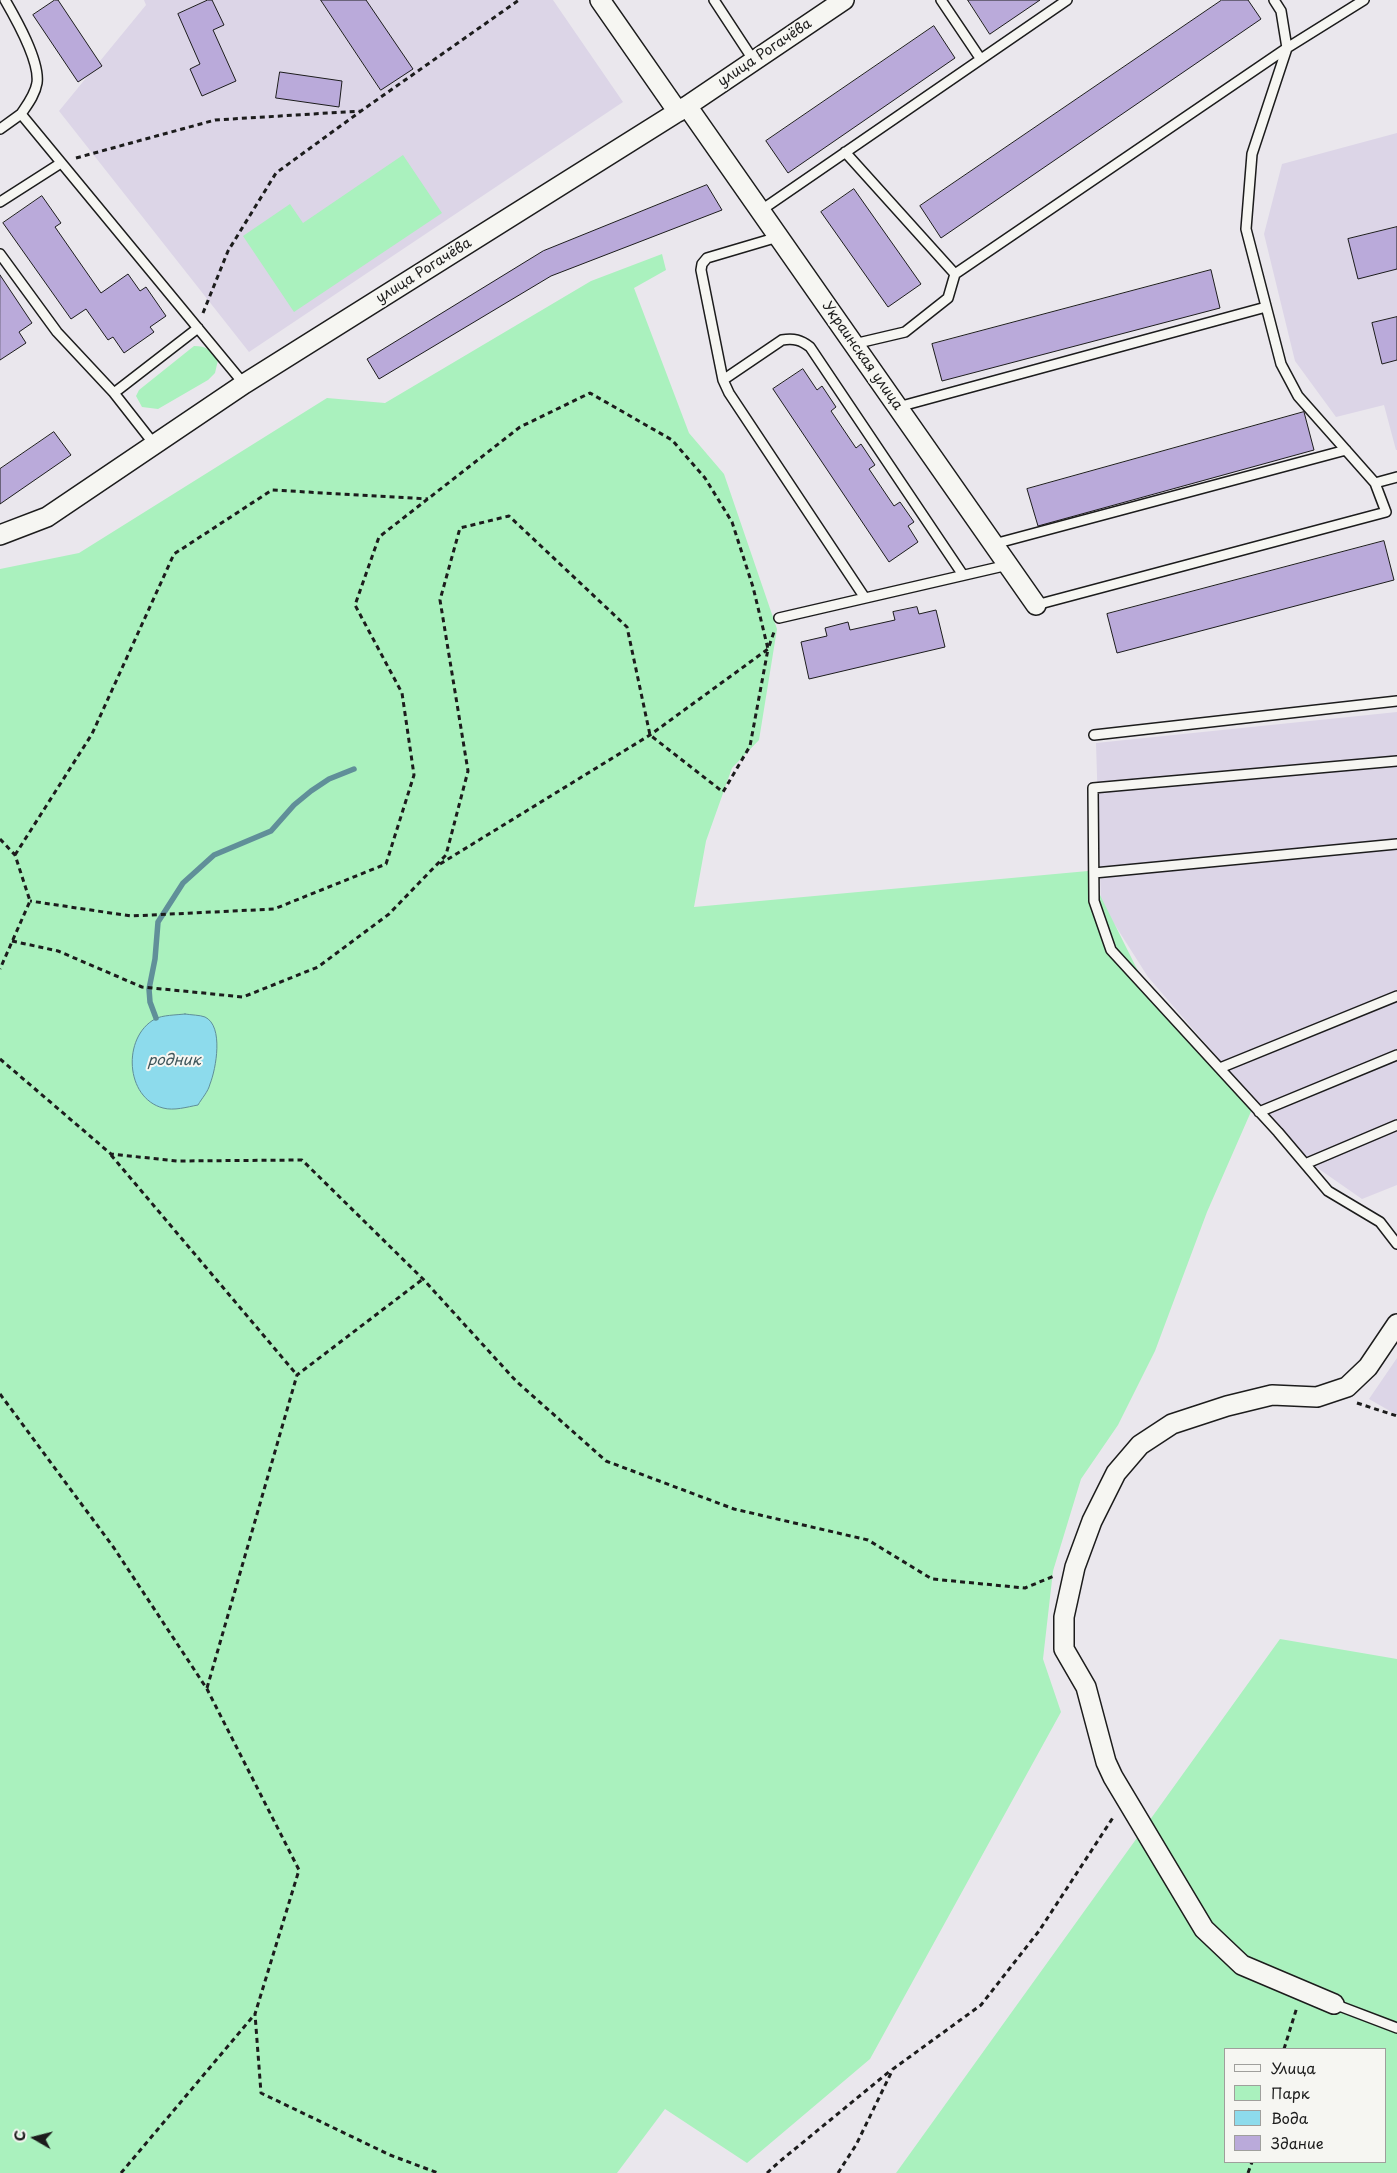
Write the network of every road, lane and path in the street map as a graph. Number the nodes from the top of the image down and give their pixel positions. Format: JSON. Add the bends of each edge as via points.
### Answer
{"nodes":[{"id":1,"x":5,"y":0,"type":"edge"},
{"id":2,"x":519,"y":0,"type":"edge"},
{"id":3,"x":600,"y":0,"type":"edge"},
{"id":4,"x":714,"y":0,"type":"edge"},
{"id":5,"x":844,"y":0,"type":"edge"},
{"id":6,"x":941,"y":0,"type":"edge"},
{"id":7,"x":1067,"y":0,"type":"edge"},
{"id":8,"x":1274,"y":0,"type":"edge"},
{"id":9,"x":1364,"y":0,"type":"edge"},
{"id":10,"x":1287,"y":48,"type":"junction"},
{"id":11,"x":980,"y":58,"type":"junction"},
{"id":12,"x":754,"y":61,"type":"junction"},
{"id":13,"x":682,"y":109,"type":"junction"},
{"id":14,"x":361,"y":111,"type":"junction"},
{"id":15,"x":21,"y":114,"type":"junction"},
{"id":16,"x":0,"y":129,"type":"edge"},
{"id":17,"x":845,"y":152,"type":"junction"},
{"id":18,"x":61,"y":162,"type":"junction"},
{"id":19,"x":0,"y":202,"type":"edge"},
{"id":20,"x":760,"y":211,"type":"junction"},
{"id":21,"x":778,"y":237,"type":"junction"},
{"id":22,"x":0,"y":254,"type":"edge"},
{"id":23,"x":955,"y":274,"type":"junction"},
{"id":24,"x":1266,"y":307,"type":"junction"},
{"id":25,"x":198,"y":328,"type":"junction"},
{"id":26,"x":854,"y":344,"type":"junction"},
{"id":27,"x":723,"y":380,"type":"junction"},
{"id":28,"x":244,"y":384,"type":"junction"},
{"id":29,"x":114,"y":393,"type":"junction"},
{"id":30,"x":898,"y":408,"type":"junction"},
{"id":31,"x":154,"y":444,"type":"junction"},
{"id":32,"x":1346,"y":450,"type":"junction"},
{"id":33,"x":1397,"y":477,"type":"edge"},
{"id":34,"x":1375,"y":483,"type":"junction"},
{"id":35,"x":428,"y":499,"type":"junction"},
{"id":36,"x":0,"y":534,"type":"edge"},
{"id":37,"x":994,"y":544,"type":"junction"},
{"id":38,"x":1008,"y":565,"type":"junction"},
{"id":39,"x":963,"y":575,"type":"junction"},
{"id":40,"x":865,"y":598,"type":"junction"},
{"id":41,"x":1036,"y":605,"type":"joint"},
{"id":42,"x":779,"y":618,"type":"joint"},
{"id":43,"x":768,"y":649,"type":"junction"},
{"id":44,"x":1397,"y":701,"type":"edge"},
{"id":45,"x":1094,"y":734,"type":"dead end"},
{"id":46,"x":650,"y":735,"type":"junction"},
{"id":47,"x":1397,"y":761,"type":"edge"},
{"id":48,"x":0,"y":840,"type":"edge"},
{"id":49,"x":1397,"y":844,"type":"edge"},
{"id":50,"x":15,"y":855,"type":"junction"},
{"id":51,"x":435,"y":866,"type":"junction"},
{"id":52,"x":1094,"y":873,"type":"junction"},
{"id":53,"x":30,"y":901,"type":"junction"},
{"id":54,"x":12,"y":941,"type":"junction"},
{"id":55,"x":0,"y":969,"type":"edge"},
{"id":56,"x":1397,"y":996,"type":"edge"},
{"id":57,"x":1397,"y":1055,"type":"edge"},
{"id":58,"x":0,"y":1059,"type":"edge"},
{"id":59,"x":1220,"y":1068,"type":"junction"},
{"id":60,"x":1259,"y":1112,"type":"junction"},
{"id":61,"x":1397,"y":1125,"type":"edge"},
{"id":62,"x":111,"y":1154,"type":"junction"},
{"id":63,"x":1305,"y":1164,"type":"junction"},
{"id":64,"x":1397,"y":1244,"type":"edge"},
{"id":65,"x":423,"y":1279,"type":"junction"},
{"id":66,"x":1397,"y":1324,"type":"edge"},
{"id":67,"x":297,"y":1375,"type":"junction"},
{"id":68,"x":1328,"y":1393,"type":"junction"},
{"id":69,"x":0,"y":1394,"type":"edge"},
{"id":70,"x":1397,"y":1416,"type":"edge"},
{"id":71,"x":1075,"y":1567,"type":"junction"},
{"id":72,"x":207,"y":1688,"type":"junction"},
{"id":73,"x":1126,"y":1799,"type":"junction"},
{"id":74,"x":1302,"y":1991,"type":"junction"},
{"id":75,"x":1334,"y":2004,"type":"joint"},
{"id":76,"x":255,"y":2014,"type":"junction"},
{"id":77,"x":1397,"y":2028,"type":"edge"},
{"id":78,"x":1284,"y":2048,"type":"edge"},
{"id":79,"x":893,"y":2070,"type":"junction"},
{"id":80,"x":121,"y":2173,"type":"edge"},
{"id":81,"x":438,"y":2173,"type":"edge"},
{"id":82,"x":767,"y":2173,"type":"edge"},
{"id":83,"x":838,"y":2173,"type":"edge"}],
"edges":[{"from":1,"to":15,"type":"lane","via":[[35,61],[37,82]]},
{"from":2,"to":14,"type":"path"},
{"from":3,"to":13,"type":"street","name":"Украинская улица"},
{"from":4,"to":12,"type":"lane"},
{"from":5,"to":12,"type":"street","name":"улица Рогачёва"},
{"from":6,"to":11,"type":"lane"},
{"from":7,"to":11,"type":"lane"},
{"from":8,"to":10,"type":"lane","via":[[1281,11]]},
{"from":9,"to":10,"type":"lane"},
{"from":10,"to":23,"type":"lane"},
{"from":10,"to":24,"type":"lane","via":[[1252,154],[1246,229]]},
{"from":11,"to":17,"type":"lane"},
{"from":12,"to":13,"type":"street","name":"улица Рогачёва"},
{"from":13,"to":20,"type":"street","name":"Украинская улица"},
{"from":13,"to":28,"type":"street","name":"улица Рогачёва"},
{"from":14,"to":18,"type":"path","via":[[215,120]]},
{"from":14,"to":25,"type":"path","via":[[276,173],[228,251]]},
{"from":15,"to":16,"type":"lane"},
{"from":15,"to":18,"type":"lane"},
{"from":17,"to":20,"type":"lane"},
{"from":17,"to":23,"type":"lane"},
{"from":18,"to":19,"type":"lane"},
{"from":18,"to":25,"type":"lane"},
{"from":20,"to":21,"type":"street","name":"Украинская улица"},
{"from":21,"to":26,"type":"street","name":"Украинская улица"},
{"from":21,"to":27,"type":"lane","via":[[707,258],[702,264]]},
{"from":22,"to":29,"type":"lane","via":[[57,332]]},
{"from":23,"to":26,"type":"lane","via":[[948,298],[905,332]]},
{"from":24,"to":30,"type":"lane"},
{"from":24,"to":32,"type":"lane","via":[[1281,364],[1298,396]]},
{"from":25,"to":28,"type":"lane"},
{"from":25,"to":29,"type":"lane"},
{"from":26,"to":30,"type":"street","name":"Украинская улица"},
{"from":27,"to":39,"type":"lane","via":[[782,340],[794,339],[810,347]]},
{"from":27,"to":40,"type":"lane"},
{"from":28,"to":31,"type":"street","name":"улица Рогачёва"},
{"from":29,"to":31,"type":"lane"},
{"from":30,"to":37,"type":"street","name":"Украинская улица"},
{"from":31,"to":36,"type":"street","name":"улица Рогачёва","via":[[46,517]]},
{"from":32,"to":34,"type":"lane"},
{"from":32,"to":37,"type":"lane"},
{"from":33,"to":34,"type":"lane"},
{"from":34,"to":41,"type":"lane","via":[[1386,512]]},
{"from":35,"to":43,"type":"path","via":[[520,427],[590,393],[672,440],[705,478],[732,522]]},
{"from":35,"to":50,"type":"path","via":[[272,490],[174,554],[92,734]]},
{"from":35,"to":53,"type":"path","via":[[379,537],[355,605],[402,693],[414,775],[386,864],[274,909],[131,916]]},
{"from":37,"to":38,"type":"street","name":"Украинская улица"},
{"from":38,"to":39,"type":"lane"},
{"from":38,"to":41,"type":"street","name":"Украинская улица"},
{"from":39,"to":40,"type":"lane"},
{"from":40,"to":42,"type":"lane"},
{"from":42,"to":43,"type":"path"},
{"from":43,"to":46,"type":"path"},
{"from":43,"to":46,"type":"path","via":[[750,746],[722,792]]},
{"from":44,"to":45,"type":"lane"},
{"from":46,"to":51,"type":"path"},
{"from":46,"to":51,"type":"path","via":[[627,627],[509,516],[460,528],[440,600],[468,771],[446,855]]},
{"from":47,"to":52,"type":"lane","via":[[1093,788]]},
{"from":48,"to":50,"type":"path"},
{"from":49,"to":52,"type":"lane"},
{"from":50,"to":53,"type":"path"},
{"from":51,"to":54,"type":"path","via":[[389,914],[318,967],[243,997],[142,987],[58,951]]},
{"from":52,"to":59,"type":"lane","via":[[1094,901],[1112,950]]},
{"from":53,"to":54,"type":"path"},
{"from":54,"to":55,"type":"path"},
{"from":56,"to":59,"type":"lane"},
{"from":57,"to":60,"type":"lane"},
{"from":58,"to":62,"type":"path"},
{"from":59,"to":60,"type":"lane"},
{"from":60,"to":63,"type":"lane"},
{"from":61,"to":63,"type":"lane"},
{"from":62,"to":65,"type":"path","via":[[177,1161],[302,1160]]},
{"from":62,"to":67,"type":"path"},
{"from":63,"to":64,"type":"lane","via":[[1328,1191],[1380,1222]]},
{"from":65,"to":67,"type":"path"},
{"from":65,"to":71,"type":"path","via":[[516,1381],[606,1461],[734,1509],[868,1540],[932,1579],[1026,1588]]},
{"from":66,"to":68,"type":"street","via":[[1368,1367],[1347,1387]]},
{"from":67,"to":72,"type":"path"},
{"from":68,"to":70,"type":"path"},
{"from":68,"to":71,"type":"street","via":[[1317,1397],[1272,1395],[1227,1406],[1172,1424],[1140,1445],[1116,1473],[1092,1521]]},
{"from":69,"to":72,"type":"path","via":[[114,1548]]},
{"from":71,"to":73,"type":"street","via":[[1064,1617],[1064,1649],[1086,1687],[1106,1762]]},
{"from":72,"to":76,"type":"path","via":[[299,1870]]},
{"from":73,"to":74,"type":"street","via":[[1204,1929],[1242,1965]]},
{"from":73,"to":79,"type":"path","via":[[1039,1931],[981,2005]]},
{"from":74,"to":75,"type":"street"},
{"from":74,"to":78,"type":"path"},
{"from":75,"to":77,"type":"lane"},
{"from":76,"to":80,"type":"path"},
{"from":76,"to":81,"type":"path","via":[[261,2093],[390,2155]]},
{"from":79,"to":82,"type":"path"},
{"from":79,"to":83,"type":"path","via":[[856,2145]]}]}
